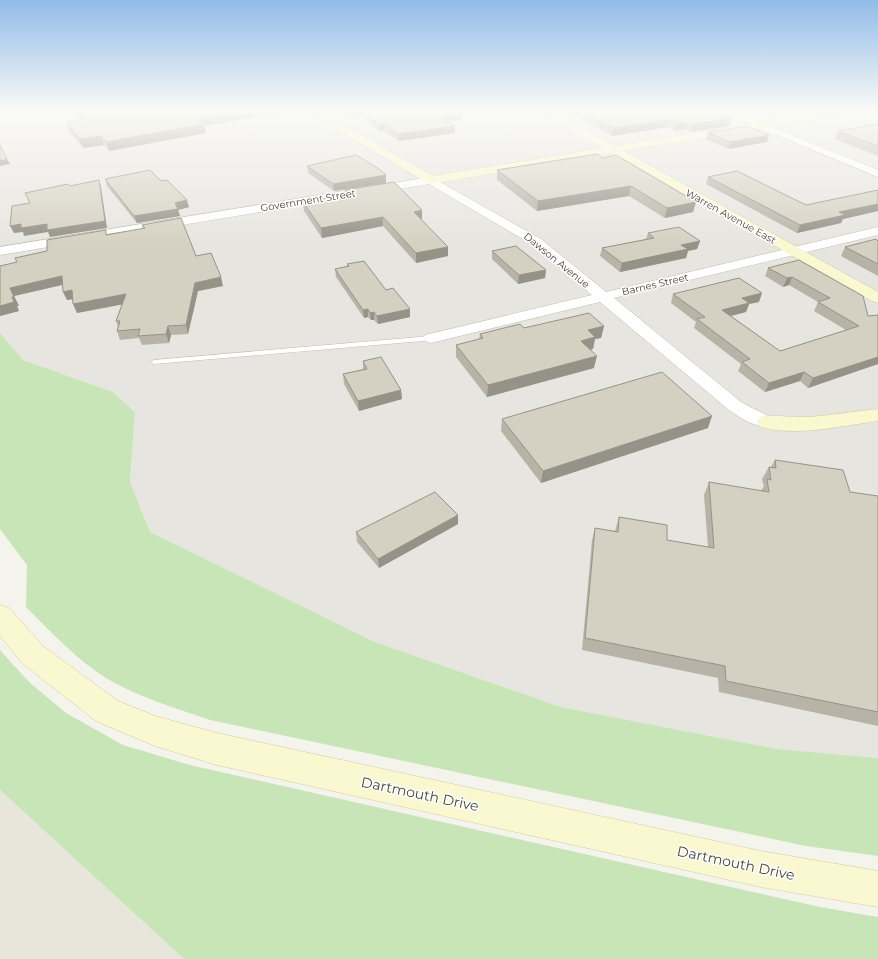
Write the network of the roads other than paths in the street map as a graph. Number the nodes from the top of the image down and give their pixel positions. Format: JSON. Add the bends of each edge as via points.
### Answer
{"nodes":[{"id":1,"x":388,"y":155,"type":"edge"},
{"id":2,"x":583,"y":155,"type":"edge"},
{"id":3,"x":621,"y":155,"type":"edge"},
{"id":4,"x":830,"y":155,"type":"edge"},
{"id":5,"x":878,"y":174,"type":"edge"},
{"id":6,"x":432,"y":180,"type":"junction"},
{"id":7,"x":878,"y":231,"type":"edge"},
{"id":8,"x":0,"y":250,"type":"edge"},
{"id":9,"x":793,"y":251,"type":"junction"},
{"id":10,"x":602,"y":297,"type":"junction"},
{"id":11,"x":878,"y":298,"type":"edge"},
{"id":12,"x":431,"y":338,"type":"joint"},
{"id":13,"x":154,"y":362,"type":"dead end"},
{"id":14,"x":878,"y":415,"type":"edge"},
{"id":15,"x":767,"y":422,"type":"joint"},
{"id":16,"x":0,"y":616,"type":"edge"},
{"id":17,"x":878,"y":889,"type":"edge"}],
"edges":[{"from":1,"to":6,"type":"street","name":"Dawson Avenue"},
{"from":2,"to":6,"type":"street","name":"Government Street"},
{"from":3,"to":9,"type":"street","name":"Warren Avenue East"},
{"from":4,"to":5,"type":"street"},
{"from":6,"to":8,"type":"street","name":"Government Street"},
{"from":6,"to":10,"type":"street","name":"Dawson Avenue","via":[[525,234]]},
{"from":7,"to":9,"type":"street","name":"Barnes Street"},
{"from":9,"to":10,"type":"street","name":"Barnes Street"},
{"from":9,"to":11,"type":"street","name":"Warren Avenue East"},
{"from":10,"to":12,"type":"street","name":"Barnes Street"},
{"from":10,"to":15,"type":"street","name":"Dawson Avenue","via":[[745,413]]},
{"from":12,"to":13,"type":"lane"},
{"from":14,"to":15,"type":"street","via":[[802,424]]},
{"from":16,"to":17,"type":"street","name":"Dartmouth Drive","via":[[33,655],[107,711],[155,731],[217,749],[761,869]]}]}
